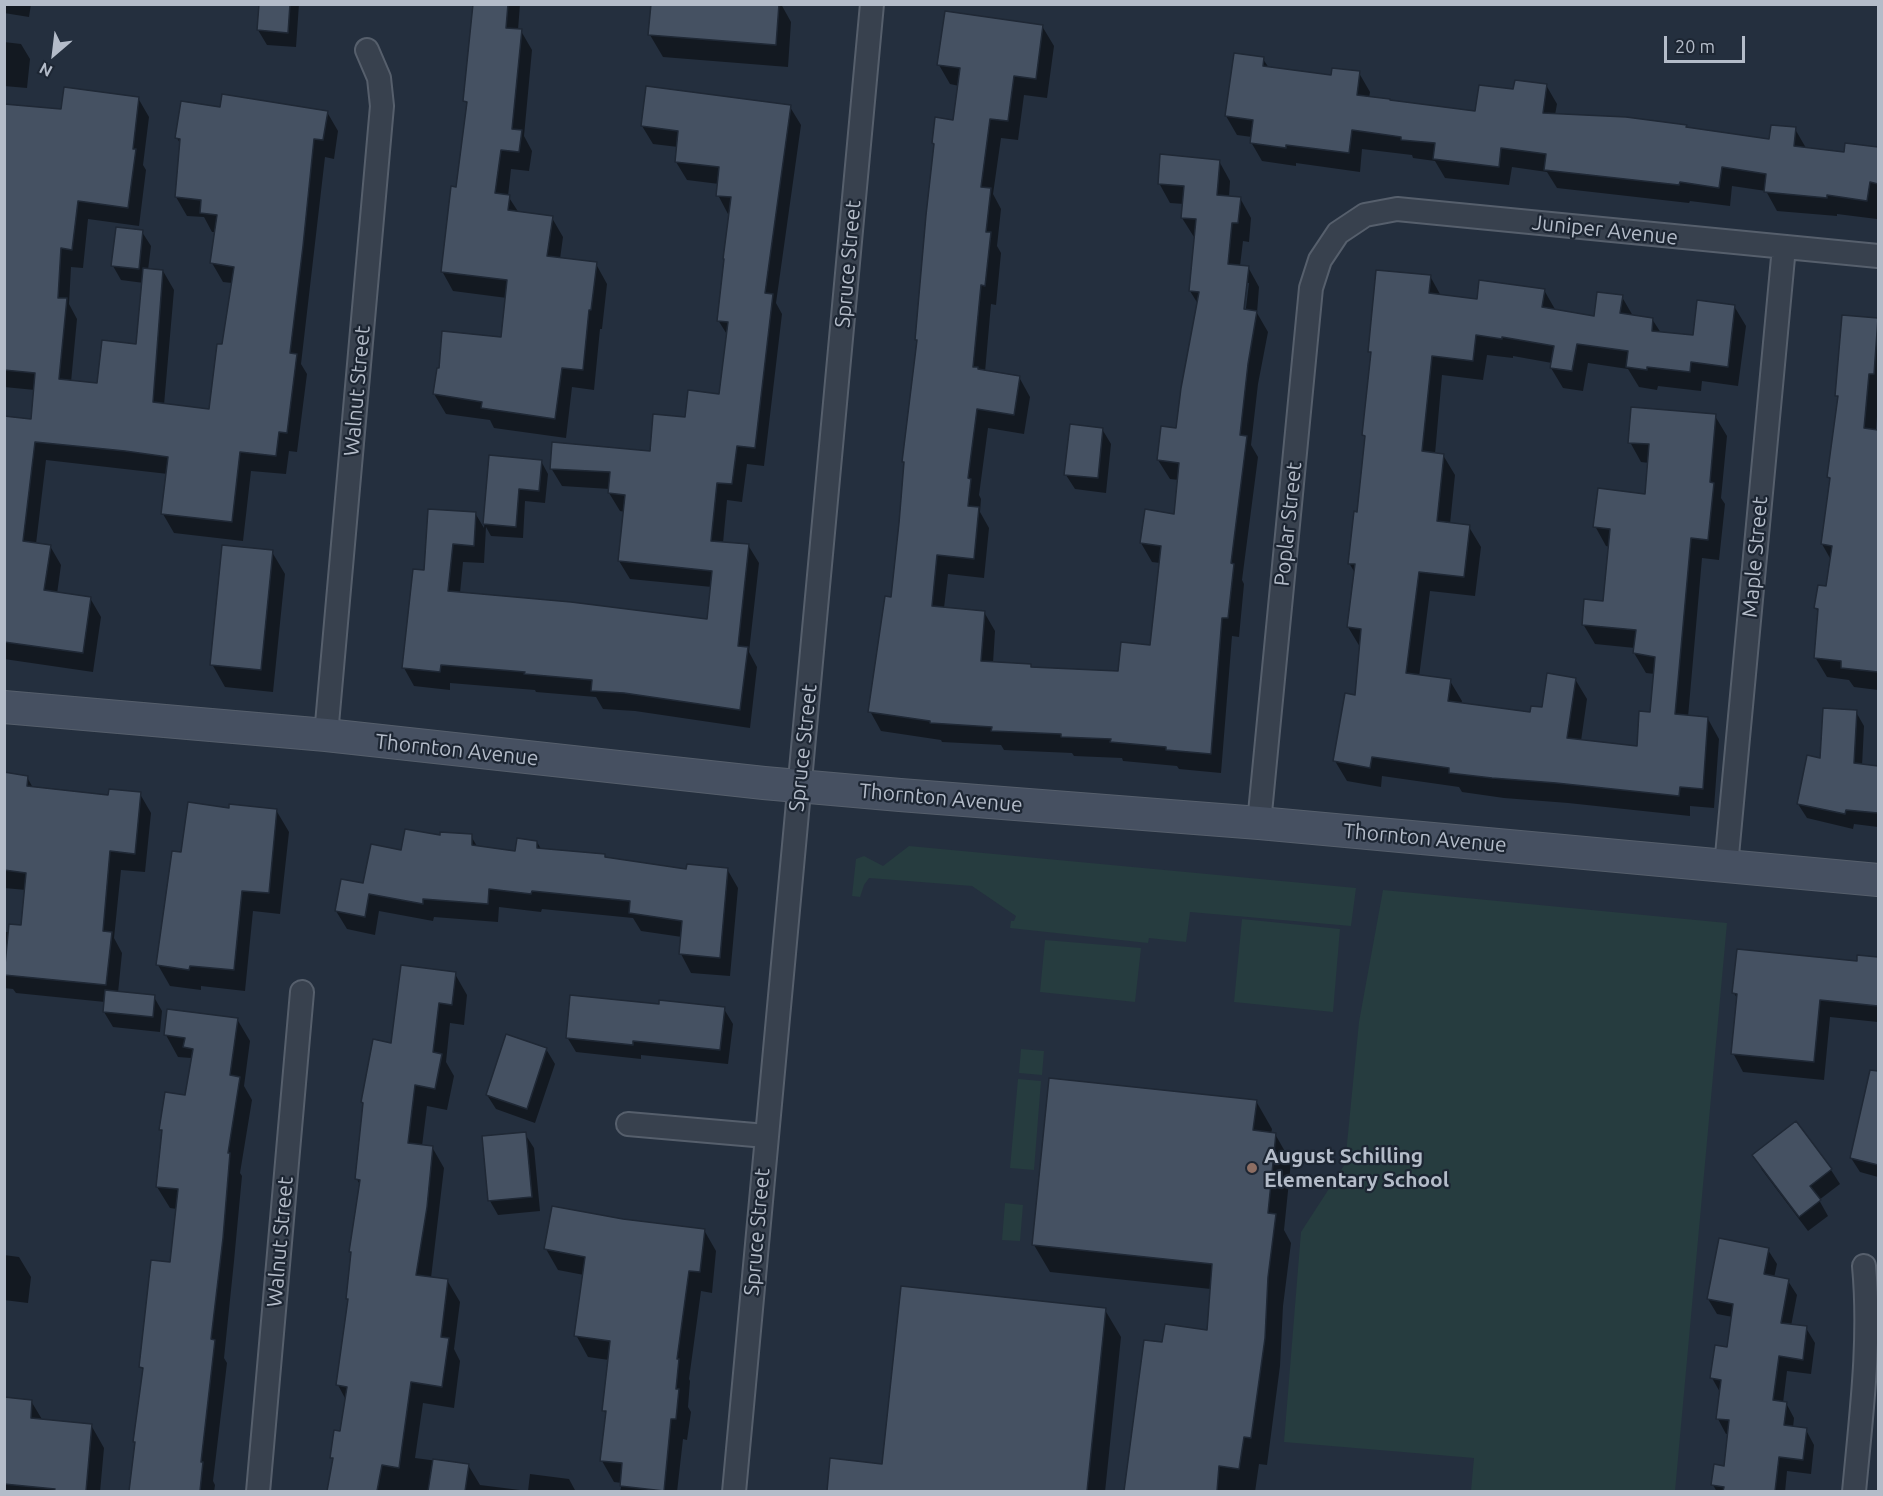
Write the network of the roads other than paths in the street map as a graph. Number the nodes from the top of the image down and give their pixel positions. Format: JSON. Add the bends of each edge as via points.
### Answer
{"nodes":[{"id":1,"x":872,"y":4,"type":"edge"},
{"id":2,"x":367,"y":50,"type":"dead end"},
{"id":3,"x":1338,"y":233,"type":"joint"},
{"id":4,"x":1784,"y":247,"type":"junction"},
{"id":5,"x":1878,"y":256,"type":"edge"},
{"id":6,"x":4,"y":707,"type":"edge"},
{"id":7,"x":326,"y":735,"type":"junction"},
{"id":8,"x":799,"y":786,"type":"junction"},
{"id":9,"x":1259,"y":822,"type":"junction"},
{"id":10,"x":1726,"y":866,"type":"junction"},
{"id":11,"x":1878,"y":880,"type":"edge"},
{"id":12,"x":302,"y":992,"type":"dead end"},
{"id":13,"x":628,"y":1124,"type":"dead end"},
{"id":14,"x":766,"y":1136,"type":"junction"},
{"id":15,"x":1864,"y":1266,"type":"dead end"},
{"id":16,"x":258,"y":1491,"type":"edge"},
{"id":17,"x":734,"y":1491,"type":"edge"},
{"id":18,"x":1854,"y":1491,"type":"edge"}],
"edges":[{"from":1,"to":8,"type":"street","name":"Spruce Street"},
{"from":2,"to":7,"type":"street","name":"Walnut Street","via":[[380,78],[382,106]]},
{"from":3,"to":4,"type":"street","name":"Juniper Avenue","via":[[1365,214],[1397,209]]},
{"from":3,"to":9,"type":"street","name":"Poplar Street","via":[[1320,260],[1311,288]]},
{"from":4,"to":5,"type":"street","name":"Juniper Avenue"},
{"from":4,"to":10,"type":"street","name":"Maple Street"},
{"from":6,"to":7,"type":"main road","name":"Thornton Avenue"},
{"from":7,"to":8,"type":"main road","name":"Thornton Avenue"},
{"from":8,"to":9,"type":"main road","name":"Thornton Avenue"},
{"from":8,"to":14,"type":"street","name":"Spruce Street"},
{"from":9,"to":10,"type":"main road","name":"Thornton Avenue"},
{"from":10,"to":11,"type":"main road","name":"Thornton Avenue"},
{"from":12,"to":16,"type":"street","name":"Walnut Street"},
{"from":13,"to":14,"type":"street"},
{"from":14,"to":17,"type":"street","name":"Spruce Street"},
{"from":15,"to":18,"type":"street","via":[[1868,1338]]}]}
